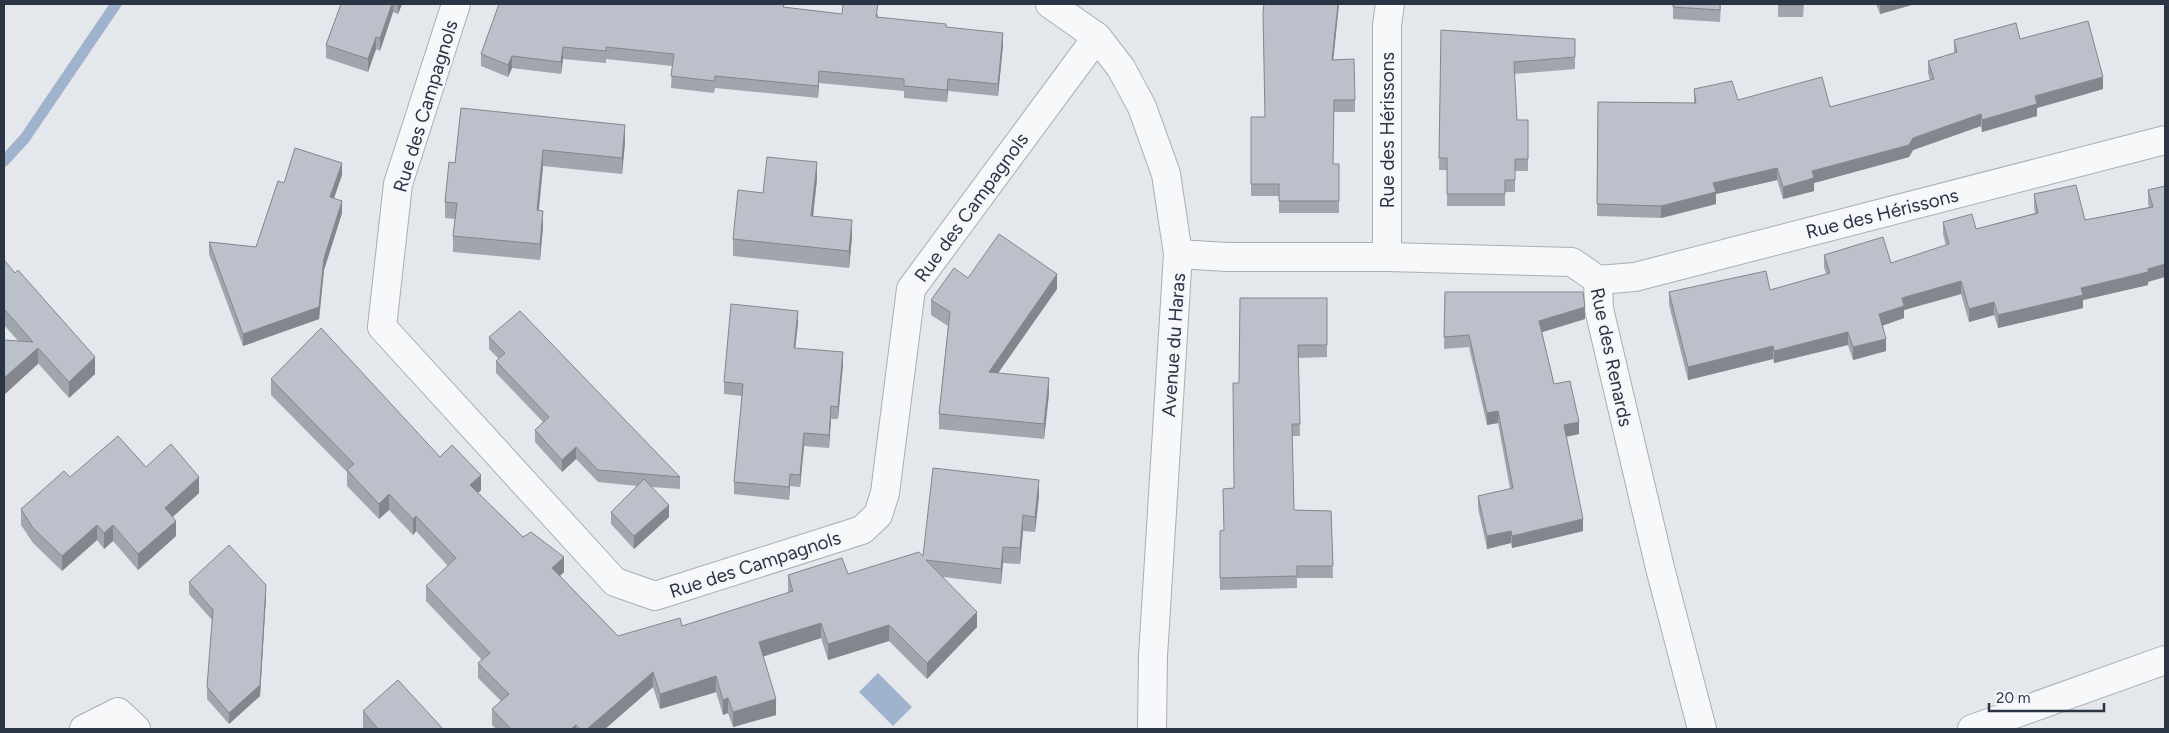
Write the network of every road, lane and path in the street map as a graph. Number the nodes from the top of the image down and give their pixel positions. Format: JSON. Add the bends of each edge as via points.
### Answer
{"nodes":[{"id":1,"x":456,"y":4,"type":"edge"},
{"id":2,"x":1050,"y":4,"type":"edge"},
{"id":3,"x":1390,"y":4,"type":"edge"},
{"id":4,"x":1097,"y":37,"type":"junction"},
{"id":5,"x":2165,"y":140,"type":"edge"},
{"id":6,"x":1178,"y":254,"type":"junction"},
{"id":7,"x":1388,"y":257,"type":"junction"},
{"id":8,"x":1598,"y":280,"type":"junction"},
{"id":9,"x":2165,"y":660,"type":"edge"},
{"id":10,"x":84,"y":729,"type":"edge"},
{"id":11,"x":136,"y":729,"type":"edge"},
{"id":12,"x":1152,"y":729,"type":"edge"},
{"id":13,"x":1702,"y":729,"type":"edge"},
{"id":14,"x":1972,"y":729,"type":"edge"}],
"edges":[{"from":1,"to":4,"type":"street","name":"Rue des Campagnols","via":[[398,184],[382,327],[614,582],[655,596],[862,530],[878,516],[885,493],[910,289]]},
{"from":2,"to":4,"type":"street","name":"Avenue du Haras"},
{"from":3,"to":7,"type":"street","name":"Rue des Hérissons"},
{"from":4,"to":6,"type":"street","name":"Avenue du Haras","via":[[1120,68],[1142,107],[1166,174]]},
{"from":5,"to":8,"type":"street","name":"Rue des Hérissons","via":[[1635,277]]},
{"from":6,"to":7,"type":"street","name":"Rue des Renards"},
{"from":6,"to":12,"type":"street","name":"Avenue du Haras","via":[[1153,656]]},
{"from":7,"to":8,"type":"street","name":"Rue des Renards","via":[[1572,262]]},
{"from":8,"to":13,"type":"street","name":"Rue des Renards","via":[[1599,309]]},
{"from":9,"to":14,"type":"street"},
{"from":10,"to":11,"type":"street","via":[[118,712]]}]}
